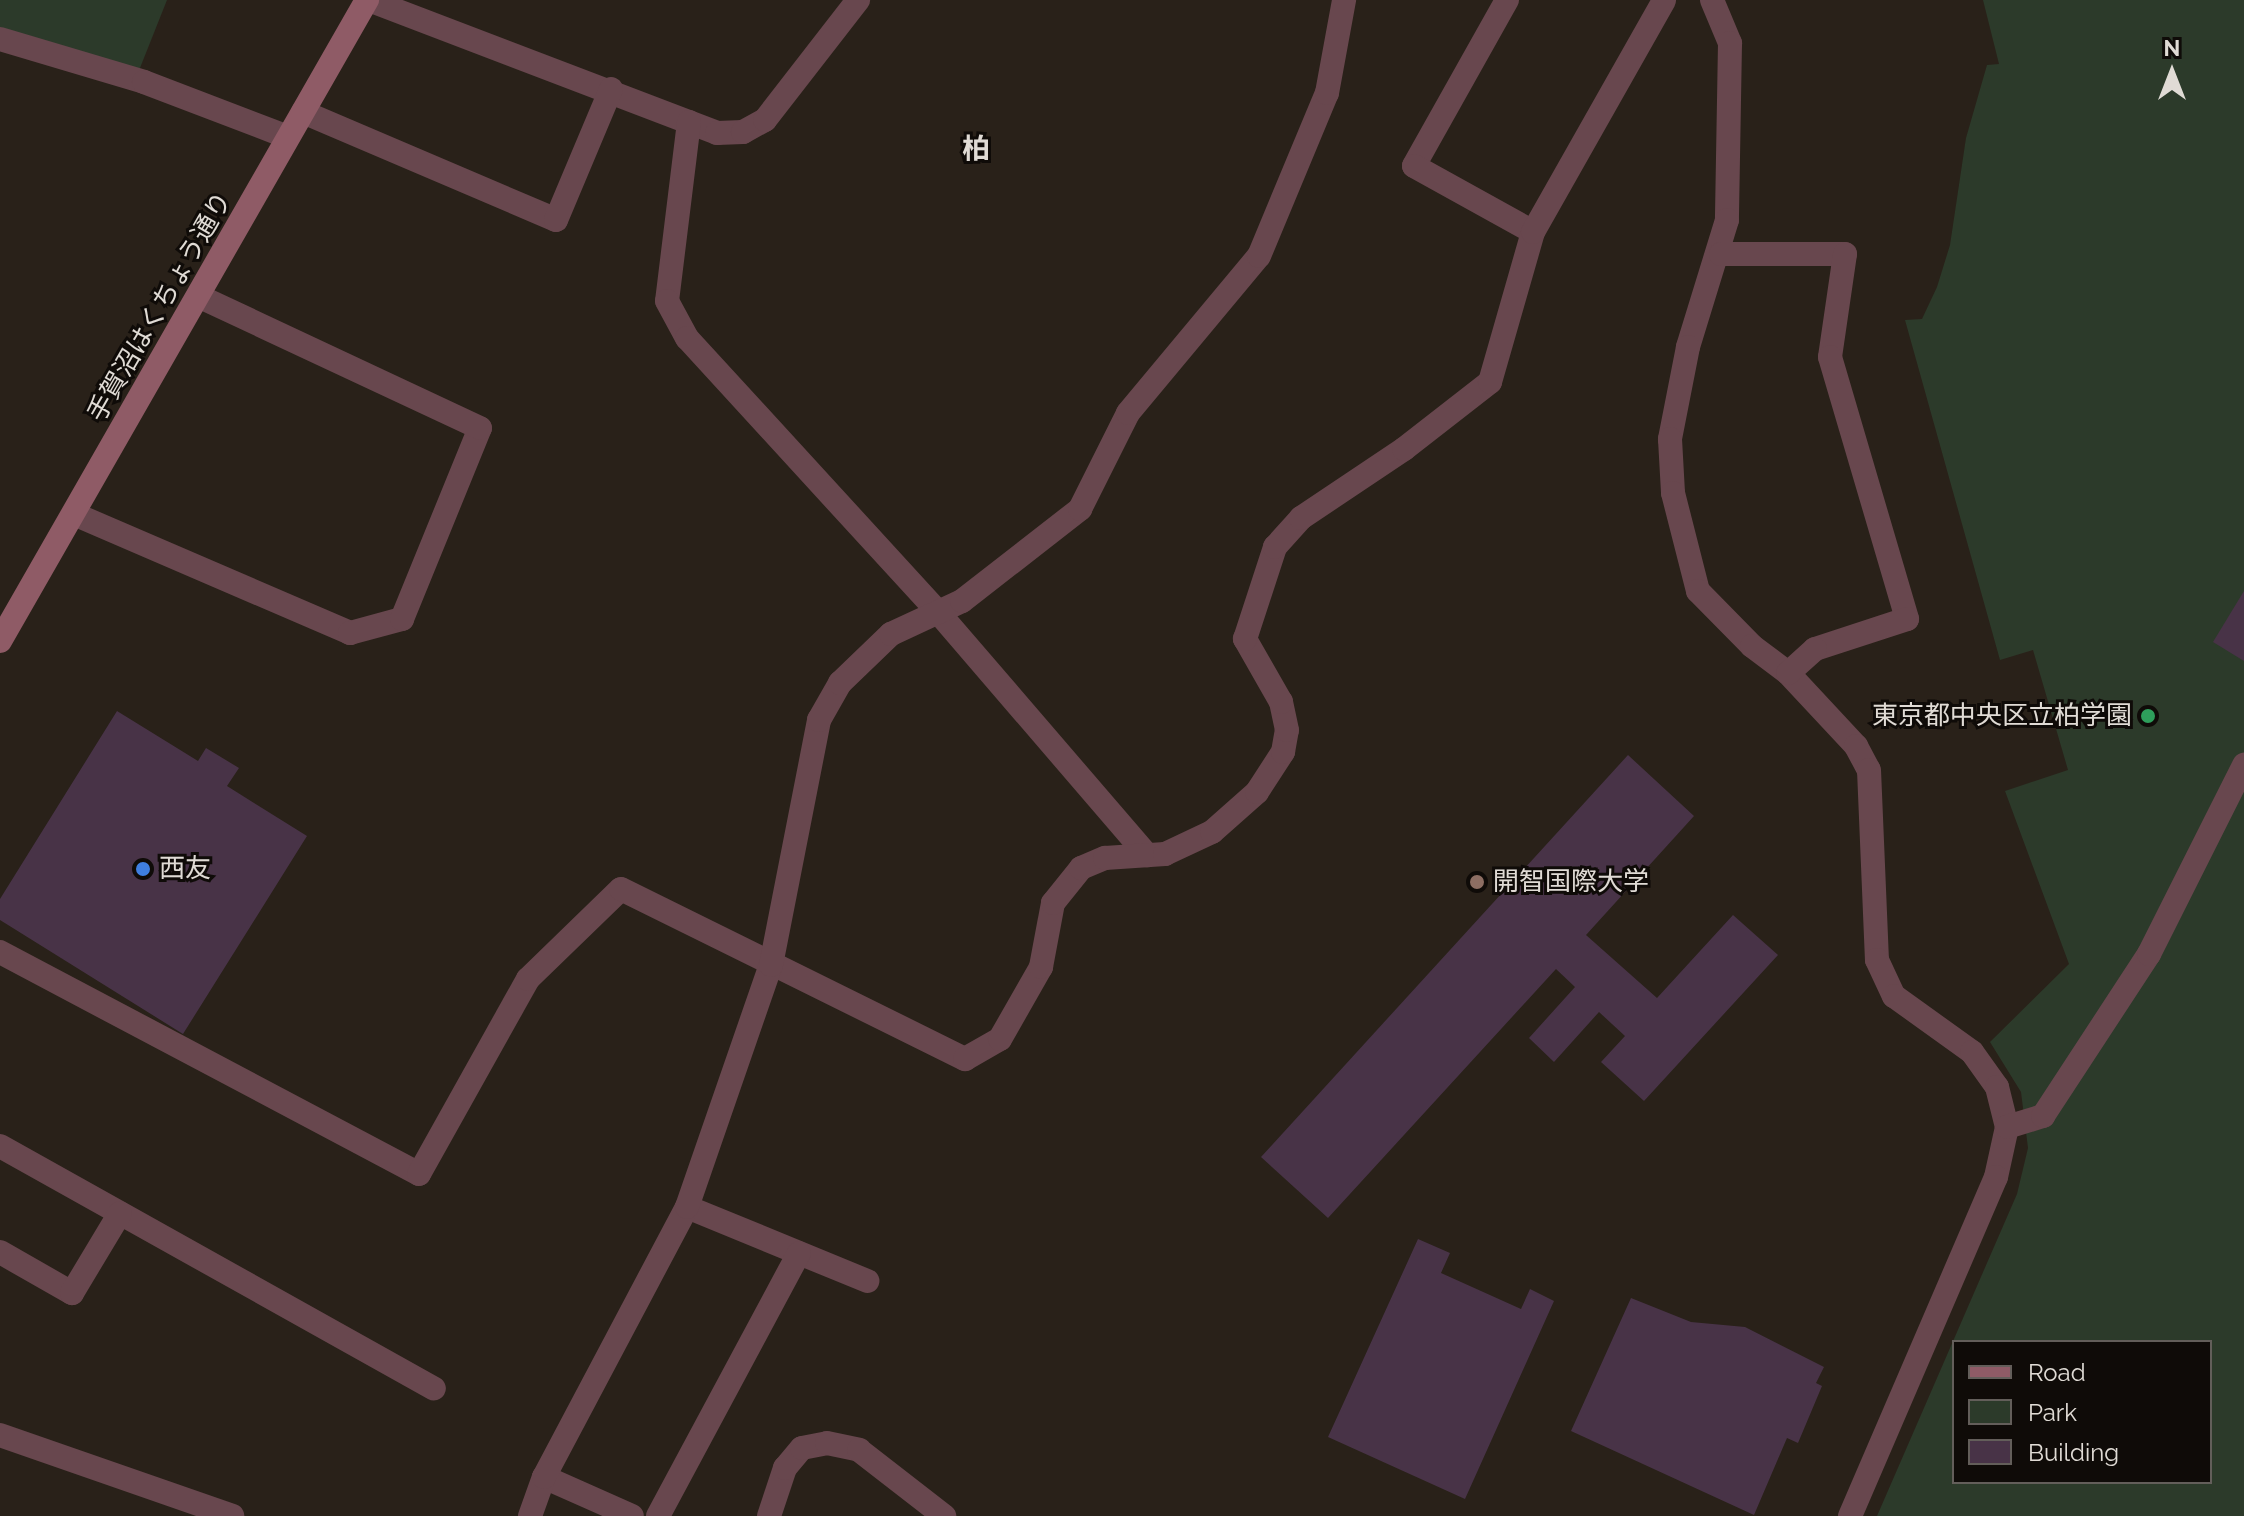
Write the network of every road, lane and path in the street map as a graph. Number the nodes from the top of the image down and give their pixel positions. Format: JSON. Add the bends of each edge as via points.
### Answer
{"nodes":[{"id":1,"x":368,"y":0,"type":"edge"},
{"id":2,"x":858,"y":0,"type":"edge"},
{"id":3,"x":1344,"y":0,"type":"edge"},
{"id":4,"x":1507,"y":0,"type":"edge"},
{"id":5,"x":1664,"y":0,"type":"edge"},
{"id":6,"x":1712,"y":0,"type":"edge"},
{"id":7,"x":0,"y":39,"type":"edge"},
{"id":8,"x":611,"y":89,"type":"junction"},
{"id":9,"x":303,"y":112,"type":"junction"},
{"id":10,"x":689,"y":122,"type":"junction"},
{"id":11,"x":288,"y":137,"type":"junction"},
{"id":12,"x":1533,"y":232,"type":"junction"},
{"id":13,"x":1721,"y":254,"type":"junction"},
{"id":14,"x":198,"y":296,"type":"junction"},
{"id":15,"x":74,"y":514,"type":"junction"},
{"id":16,"x":938,"y":612,"type":"junction"},
{"id":17,"x":8,"y":613,"type":"edge"},
{"id":18,"x":0,"y":641,"type":"edge"},
{"id":19,"x":1788,"y":673,"type":"junction"},
{"id":20,"x":2244,"y":765,"type":"edge"},
{"id":21,"x":1147,"y":855,"type":"junction"},
{"id":22,"x":0,"y":952,"type":"edge"},
{"id":23,"x":771,"y":965,"type":"junction"},
{"id":24,"x":2007,"y":1127,"type":"junction"},
{"id":25,"x":0,"y":1146,"type":"edge"},
{"id":26,"x":687,"y":1207,"type":"junction"},
{"id":27,"x":120,"y":1213,"type":"junction"},
{"id":28,"x":0,"y":1252,"type":"edge"},
{"id":29,"x":799,"y":1253,"type":"junction"},
{"id":30,"x":867,"y":1281,"type":"dead end"},
{"id":31,"x":434,"y":1389,"type":"dead end"},
{"id":32,"x":0,"y":1435,"type":"edge"},
{"id":33,"x":544,"y":1477,"type":"junction"},
{"id":34,"x":232,"y":1516,"type":"edge"},
{"id":35,"x":530,"y":1516,"type":"edge"},
{"id":36,"x":632,"y":1516,"type":"edge"},
{"id":37,"x":658,"y":1516,"type":"edge"},
{"id":38,"x":769,"y":1516,"type":"edge"},
{"id":39,"x":944,"y":1516,"type":"edge"},
{"id":40,"x":1850,"y":1516,"type":"edge"}],
"edges":[{"from":1,"to":8,"type":"street"},
{"from":1,"to":9,"type":"street","name":"手賀沼はくちょう通り"},
{"from":2,"to":10,"type":"street","via":[[765,120],[743,132],[717,133]]},
{"from":3,"to":16,"type":"street","via":[[1327,93],[1259,256],[1128,413],[1080,509],[962,601]]},
{"from":4,"to":12,"type":"street","via":[[1414,166]]},
{"from":5,"to":12,"type":"street"},
{"from":6,"to":13,"type":"street","via":[[1730,43],[1727,220]]},
{"from":7,"to":11,"type":"street","via":[[144,82]]},
{"from":8,"to":9,"type":"street","via":[[556,220]]},
{"from":8,"to":10,"type":"street"},
{"from":9,"to":11,"type":"street","name":"手賀沼はくちょう通り"},
{"from":10,"to":16,"type":"street","via":[[667,301],[687,338]]},
{"from":11,"to":14,"type":"street","name":"手賀沼はくちょう通り"},
{"from":12,"to":21,"type":"street","via":[[1490,382],[1479,395],[1301,518],[1275,547],[1245,639],[1281,702],[1287,730],[1283,752],[1257,792],[1212,832],[1165,854]]},
{"from":13,"to":19,"type":"street","via":[[1688,347],[1670,439],[1673,493],[1698,591],[1752,646]]},
{"from":13,"to":19,"type":"street","via":[[1845,254],[1830,357],[1907,619],[1815,649]]},
{"from":14,"to":15,"type":"street","name":"手賀沼はくちょう通り"},
{"from":14,"to":15,"type":"street","via":[[480,428],[402,619],[350,633]]},
{"from":15,"to":17,"type":"street","name":"手賀沼はくちょう通り"},
{"from":16,"to":21,"type":"street"},
{"from":16,"to":23,"type":"street","via":[[891,634],[840,683],[819,720]]},
{"from":17,"to":18,"type":"street","name":"手賀沼はくちょう通り"},
{"from":19,"to":24,"type":"street","via":[[1856,746],[1869,770],[1877,960],[1894,996],[1972,1052],[1997,1087]]},
{"from":20,"to":24,"type":"street","via":[[2149,954],[2043,1116]]},
{"from":21,"to":23,"type":"street","via":[[1105,858],[1081,868],[1053,903],[1041,967],[1000,1039],[965,1059]]},
{"from":22,"to":23,"type":"street","via":[[419,1174],[528,979],[621,889]]},
{"from":23,"to":26,"type":"street"},
{"from":24,"to":40,"type":"street","via":[[1996,1177]]},
{"from":25,"to":27,"type":"street"},
{"from":26,"to":29,"type":"street"},
{"from":26,"to":33,"type":"street"},
{"from":27,"to":28,"type":"street","via":[[72,1293]]},
{"from":27,"to":31,"type":"street"},
{"from":29,"to":30,"type":"street"},
{"from":29,"to":37,"type":"street"},
{"from":32,"to":34,"type":"street"},
{"from":33,"to":35,"type":"street"},
{"from":33,"to":36,"type":"street"},
{"from":38,"to":39,"type":"street","via":[[785,1468],[802,1448],[827,1443],[859,1450]]}]}
